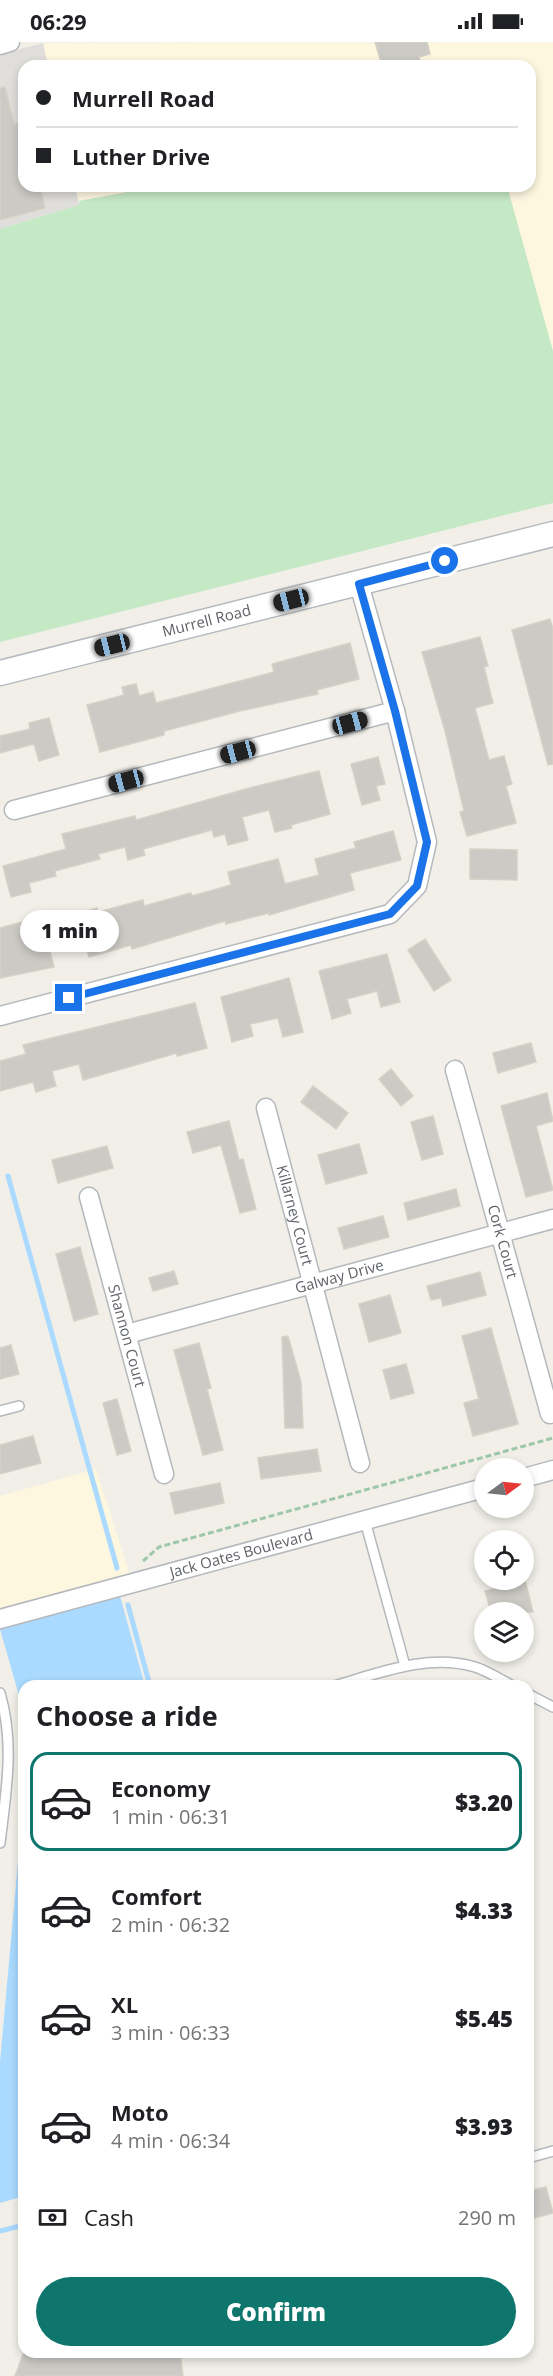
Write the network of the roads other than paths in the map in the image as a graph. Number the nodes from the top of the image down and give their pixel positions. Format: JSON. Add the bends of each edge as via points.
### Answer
{"nodes":[{"id":1,"x":10,"y":42,"type":"edge"},
{"id":2,"x":0,"y":45,"type":"edge"},
{"id":3,"x":553,"y":534,"type":"edge"},
{"id":4,"x":359,"y":584,"type":"junction"},
{"id":5,"x":0,"y":673,"type":"edge"},
{"id":6,"x":395,"y":711,"type":"junction"},
{"id":7,"x":14,"y":810,"type":"dead end"},
{"id":8,"x":0,"y":1016,"type":"edge"},
{"id":9,"x":455,"y":1070,"type":"dead end"},
{"id":10,"x":266,"y":1108,"type":"dead end"},
{"id":11,"x":89,"y":1197,"type":"dead end"},
{"id":12,"x":553,"y":1219,"type":"edge"},
{"id":13,"x":501,"y":1233,"type":"junction"},
{"id":14,"x":313,"y":1283,"type":"junction"},
{"id":15,"x":127,"y":1334,"type":"junction"},
{"id":16,"x":20,"y":1406,"type":"dead end"},
{"id":17,"x":0,"y":1411,"type":"edge"},
{"id":18,"x":550,"y":1414,"type":"dead end"},
{"id":19,"x":360,"y":1463,"type":"dead end"},
{"id":20,"x":553,"y":1470,"type":"edge"},
{"id":21,"x":164,"y":1474,"type":"dead end"},
{"id":22,"x":534,"y":1475,"type":"edge"},
{"id":23,"x":474,"y":1491,"type":"edge"},
{"id":24,"x":365,"y":1521,"type":"junction"},
{"id":25,"x":0,"y":1619,"type":"edge"},
{"id":26,"x":405,"y":1666,"type":"junction"},
{"id":27,"x":355,"y":1680,"type":"edge"},
{"id":28,"x":502,"y":1680,"type":"edge"},
{"id":29,"x":0,"y":1693,"type":"edge"},
{"id":30,"x":534,"y":1697,"type":"edge"},
{"id":31,"x":553,"y":1707,"type":"edge"},
{"id":32,"x":0,"y":1844,"type":"edge"},
{"id":33,"x":553,"y":2151,"type":"edge"},
{"id":34,"x":534,"y":2156,"type":"edge"}],
"edges":[{"from":1,"to":2,"type":"street"},
{"from":3,"to":4,"type":"street","name":"Murrell Road"},
{"from":4,"to":5,"type":"street","name":"Murrell Road"},
{"from":4,"to":6,"type":"street"},
{"from":6,"to":7,"type":"street"},
{"from":6,"to":8,"type":"street","via":[[427,842],[417,886],[390,914]]},
{"from":9,"to":13,"type":"street","name":"Cork Court"},
{"from":10,"to":14,"type":"street","name":"Killarney Court"},
{"from":11,"to":15,"type":"street","name":"Shannon Court"},
{"from":12,"to":13,"type":"street","name":"Galway Drive"},
{"from":13,"to":14,"type":"street","name":"Galway Drive"},
{"from":13,"to":18,"type":"street","name":"Cork Court"},
{"from":14,"to":15,"type":"street","name":"Galway Drive"},
{"from":14,"to":19,"type":"street","name":"Killarney Court"},
{"from":15,"to":21,"type":"street","name":"Shannon Court"},
{"from":16,"to":17,"type":"lane"},
{"from":20,"to":22,"type":"street"},
{"from":23,"to":24,"type":"street","name":"Jack Oates Boulevard"},
{"from":24,"to":25,"type":"street","name":"Jack Oates Boulevard"},
{"from":24,"to":26,"type":"lane"},
{"from":26,"to":27,"type":"lane"},
{"from":26,"to":28,"type":"lane","via":[[445,1661],[477,1667]]},
{"from":29,"to":32,"type":"lane","via":[[10,1754]]},
{"from":30,"to":31,"type":"lane"},
{"from":33,"to":34,"type":"lane"}]}
